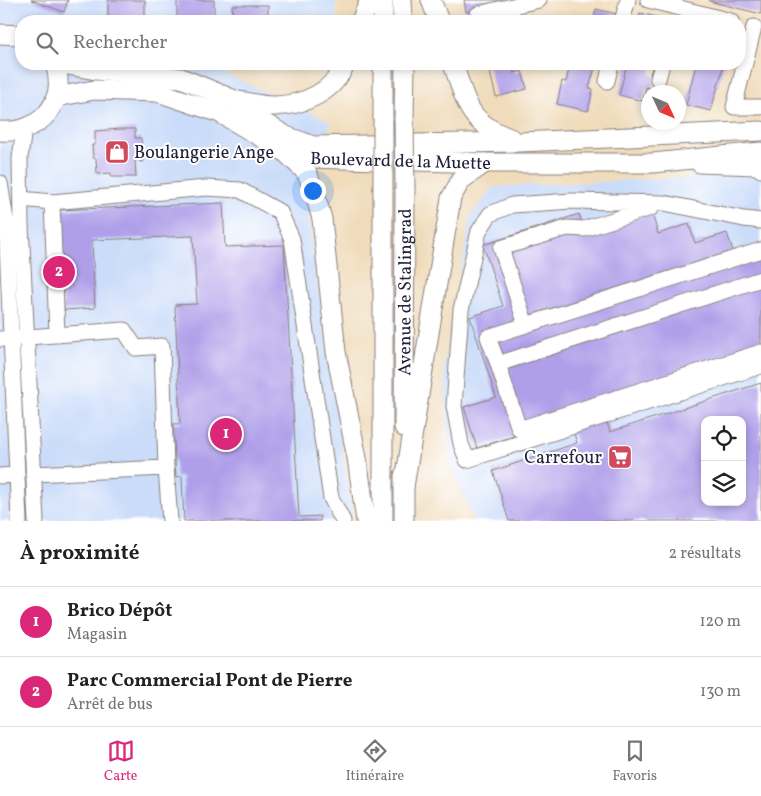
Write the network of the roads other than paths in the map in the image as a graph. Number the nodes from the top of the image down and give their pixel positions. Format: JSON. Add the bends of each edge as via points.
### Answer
{"nodes":[{"id":1,"x":370,"y":0,"type":"edge"},
{"id":2,"x":383,"y":0,"type":"edge"},
{"id":3,"x":402,"y":0,"type":"edge"},
{"id":4,"x":431,"y":0,"type":"edge"},
{"id":5,"x":539,"y":0,"type":"edge"},
{"id":6,"x":628,"y":0,"type":"edge"},
{"id":7,"x":648,"y":0,"type":"edge"},
{"id":8,"x":478,"y":14,"type":"dead end"},
{"id":9,"x":512,"y":14,"type":"edge"},
{"id":10,"x":675,"y":14,"type":"edge"},
{"id":11,"x":364,"y":15,"type":"edge"},
{"id":12,"x":383,"y":15,"type":"edge"},
{"id":13,"x":403,"y":15,"type":"edge"},
{"id":14,"x":437,"y":15,"type":"edge"},
{"id":15,"x":624,"y":15,"type":"edge"},
{"id":16,"x":752,"y":26,"type":"edge"},
{"id":17,"x":15,"y":33,"type":"edge"},
{"id":18,"x":0,"y":34,"type":"edge"},
{"id":19,"x":746,"y":53,"type":"edge"},
{"id":20,"x":56,"y":70,"type":"edge"},
{"id":21,"x":96,"y":70,"type":"edge"},
{"id":22,"x":342,"y":70,"type":"edge"},
{"id":23,"x":382,"y":70,"type":"edge"},
{"id":24,"x":405,"y":70,"type":"edge"},
{"id":25,"x":455,"y":70,"type":"edge"},
{"id":26,"x":610,"y":70,"type":"edge"},
{"id":27,"x":660,"y":70,"type":"edge"},
{"id":28,"x":742,"y":70,"type":"edge"},
{"id":29,"x":658,"y":79,"type":"dead end"},
{"id":30,"x":607,"y":82,"type":"dead end"},
{"id":31,"x":56,"y":98,"type":"junction"},
{"id":32,"x":237,"y":101,"type":"junction"},
{"id":33,"x":761,"y":107,"type":"edge"},
{"id":34,"x":24,"y":129,"type":"junction"},
{"id":35,"x":0,"y":131,"type":"edge"},
{"id":36,"x":761,"y":131,"type":"edge"},
{"id":37,"x":520,"y":142,"type":"junction"},
{"id":38,"x":283,"y":150,"type":"junction"},
{"id":39,"x":761,"y":152,"type":"edge"},
{"id":40,"x":485,"y":163,"type":"junction"},
{"id":41,"x":653,"y":163,"type":"junction"},
{"id":42,"x":761,"y":170,"type":"edge"},
{"id":43,"x":0,"y":184,"type":"edge"},
{"id":44,"x":21,"y":199,"type":"junction"},
{"id":45,"x":2,"y":202,"type":"edge"},
{"id":46,"x":52,"y":202,"type":"junction"},
{"id":47,"x":664,"y":203,"type":"junction"},
{"id":48,"x":761,"y":221,"type":"edge"},
{"id":49,"x":761,"y":250,"type":"edge"},
{"id":50,"x":761,"y":279,"type":"edge"},
{"id":51,"x":526,"y":325,"type":"junction"},
{"id":52,"x":57,"y":335,"type":"junction"},
{"id":53,"x":26,"y":337,"type":"junction"},
{"id":54,"x":6,"y":338,"type":"edge"},
{"id":55,"x":761,"y":352,"type":"edge"},
{"id":56,"x":498,"y":364,"type":"junction"},
{"id":57,"x":761,"y":366,"type":"edge"},
{"id":58,"x":166,"y":468,"type":"junction"},
{"id":59,"x":33,"y":474,"type":"junction"},
{"id":60,"x":0,"y":476,"type":"edge"},
{"id":61,"x":17,"y":476,"type":"junction"},
{"id":62,"x":404,"y":487,"type":"junction"},
{"id":63,"x":19,"y":521,"type":"edge"},
{"id":64,"x":36,"y":521,"type":"edge"},
{"id":65,"x":170,"y":521,"type":"edge"},
{"id":66,"x":343,"y":521,"type":"edge"},
{"id":67,"x":366,"y":521,"type":"edge"},
{"id":68,"x":383,"y":521,"type":"edge"},
{"id":69,"x":404,"y":521,"type":"edge"}],
"edges":[{"from":1,"to":11,"type":"main road"},
{"from":2,"to":12,"type":"main road"},
{"from":3,"to":13,"type":"main road"},
{"from":4,"to":14,"type":"main road"},
{"from":5,"to":9,"type":"street"},
{"from":6,"to":15,"type":"street"},
{"from":7,"to":10,"type":"street"},
{"from":8,"to":9,"type":"street"},
{"from":16,"to":19,"type":"street"},
{"from":17,"to":18,"type":"main road"},
{"from":20,"to":31,"type":"main road"},
{"from":21,"to":32,"type":"main road","name":"Boulevard de la Muette","via":[[181,78]]},
{"from":22,"to":32,"type":"main road","via":[[321,93],[302,102],[274,106]]},
{"from":23,"to":68,"type":"main road","name":"Avenue de Stalingrad","bridge":true},
{"from":24,"to":62,"type":"main road","name":"Avenue de Stalingrad","bridge":true},
{"from":25,"to":37,"type":"main road","via":[[474,118],[492,131]]},
{"from":26,"to":30,"type":"street"},
{"from":27,"to":29,"type":"street"},
{"from":28,"to":33,"type":"street","via":[[734,107]]},
{"from":31,"to":34,"type":"main road","via":[[44,117]]},
{"from":31,"to":38,"type":"main road","name":"Boulevard de la Muette","via":[[94,90],[158,92],[220,113]]},
{"from":32,"to":37,"type":"main road","name":"Boulevard de la Muette","via":[[286,136],[313,146]]},
{"from":34,"to":35,"type":"main road"},
{"from":34,"to":44,"type":"street","via":[[20,158]]},
{"from":36,"to":37,"type":"main road","name":"Boulevard de la Muette"},
{"from":38,"to":40,"type":"main road","name":"Boulevard de la Muette","via":[[309,158]]},
{"from":38,"to":67,"type":"main road","via":[[306,173],[322,219],[336,352]]},
{"from":39,"to":41,"type":"main road","name":"Boulevard de la Muette"},
{"from":40,"to":41,"type":"main road","name":"Boulevard de la Muette"},
{"from":40,"to":62,"type":"main road","via":[[462,180],[451,198]]},
{"from":41,"to":42,"type":"street","via":[[757,167]]},
{"from":43,"to":45,"type":"street"},
{"from":44,"to":46,"type":"street"},
{"from":44,"to":53,"type":"street"},
{"from":45,"to":54,"type":"street","via":[[6,220]]},
{"from":46,"to":52,"type":"street"},
{"from":46,"to":66,"type":"street","via":[[206,188],[240,190],[280,212],[292,239],[331,498]]},
{"from":47,"to":48,"type":"street"},
{"from":47,"to":51,"type":"street","via":[[584,229],[567,228],[501,248]]},
{"from":47,"to":57,"type":"street","via":[[572,201],[512,205],[490,214],[479,230],[461,310],[454,406],[467,460]]},
{"from":49,"to":51,"type":"street"},
{"from":50,"to":56,"type":"street"},
{"from":51,"to":56,"type":"street","via":[[488,337]]},
{"from":52,"to":53,"type":"street"},
{"from":52,"to":58,"type":"street","via":[[124,330],[136,348],[162,346]]},
{"from":53,"to":54,"type":"street"},
{"from":53,"to":59,"type":"street"},
{"from":54,"to":61,"type":"street"},
{"from":55,"to":56,"type":"street","via":[[519,429]]},
{"from":58,"to":59,"type":"street"},
{"from":58,"to":65,"type":"street"},
{"from":59,"to":64,"type":"street"},
{"from":60,"to":61,"type":"street"},
{"from":61,"to":63,"type":"street"},
{"from":62,"to":69,"type":"main road","name":"Avenue de Stalingrad"}]}
